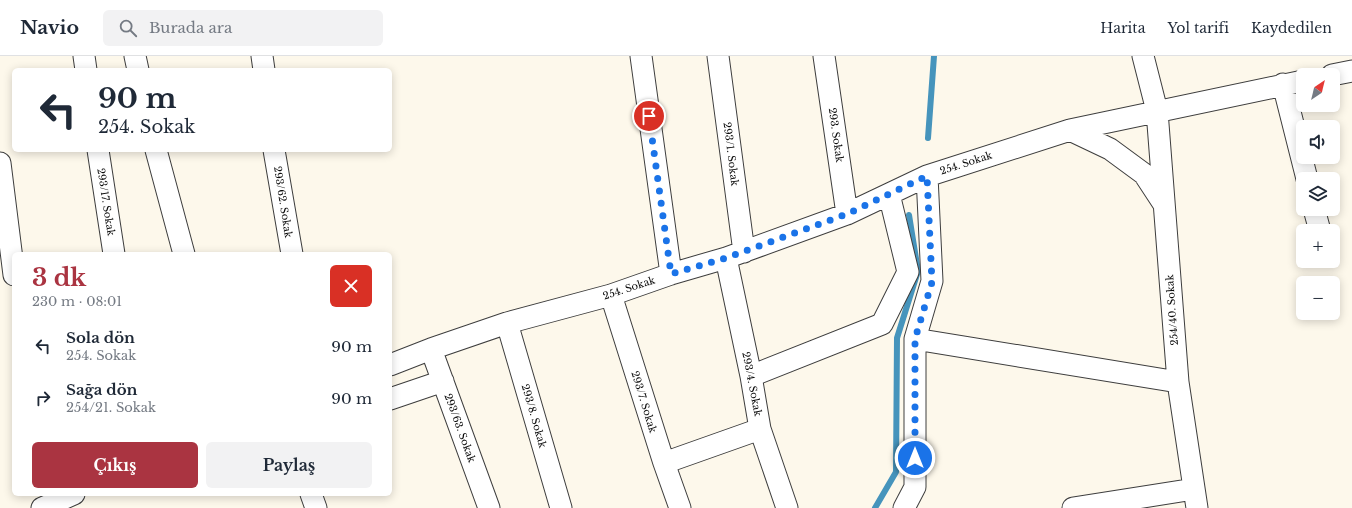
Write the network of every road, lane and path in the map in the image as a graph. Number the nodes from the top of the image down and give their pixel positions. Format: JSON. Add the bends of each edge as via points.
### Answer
{"nodes":[{"id":1,"x":84,"y":56,"type":"edge"},
{"id":2,"x":135,"y":56,"type":"edge"},
{"id":3,"x":262,"y":56,"type":"edge"},
{"id":4,"x":641,"y":56,"type":"edge"},
{"id":5,"x":718,"y":56,"type":"edge"},
{"id":6,"x":824,"y":56,"type":"edge"},
{"id":7,"x":1144,"y":56,"type":"edge"},
{"id":8,"x":86,"y":68,"type":"edge"},
{"id":9,"x":138,"y":68,"type":"edge"},
{"id":10,"x":264,"y":68,"type":"edge"},
{"id":11,"x":1352,"y":71,"type":"edge"},
{"id":12,"x":1340,"y":73,"type":"edge"},
{"id":13,"x":1296,"y":82,"type":"edge"},
{"id":14,"x":1283,"y":84,"type":"junction"},
{"id":15,"x":1158,"y":111,"type":"junction"},
{"id":16,"x":1070,"y":130,"type":"junction"},
{"id":17,"x":98,"y":152,"type":"edge"},
{"id":18,"x":157,"y":152,"type":"edge"},
{"id":19,"x":274,"y":152,"type":"edge"},
{"id":20,"x":0,"y":163,"type":"edge"},
{"id":21,"x":1305,"y":172,"type":"edge"},
{"id":22,"x":927,"y":176,"type":"junction"},
{"id":23,"x":889,"y":194,"type":"junction"},
{"id":24,"x":1164,"y":206,"type":"junction"},
{"id":25,"x":847,"y":214,"type":"junction"},
{"id":26,"x":114,"y":252,"type":"edge"},
{"id":27,"x":183,"y":252,"type":"edge"},
{"id":28,"x":292,"y":252,"type":"edge"},
{"id":29,"x":735,"y":255,"type":"junction"},
{"id":30,"x":12,"y":259,"type":"edge"},
{"id":31,"x":671,"y":274,"type":"junction"},
{"id":32,"x":611,"y":295,"type":"junction"},
{"id":33,"x":507,"y":324,"type":"junction"},
{"id":34,"x":915,"y":339,"type":"junction"},
{"id":35,"x":431,"y":349,"type":"junction"},
{"id":36,"x":392,"y":364,"type":"edge"},
{"id":37,"x":751,"y":376,"type":"junction"},
{"id":38,"x":443,"y":381,"type":"junction"},
{"id":39,"x":1178,"y":382,"type":"junction"},
{"id":40,"x":392,"y":398,"type":"edge"},
{"id":41,"x":760,"y":429,"type":"junction"},
{"id":42,"x":664,"y":463,"type":"junction"},
{"id":43,"x":41,"y":496,"type":"edge"},
{"id":44,"x":69,"y":496,"type":"edge"},
{"id":45,"x":312,"y":496,"type":"edge"},
{"id":46,"x":1195,"y":498,"type":"edge"},
{"id":47,"x":42,"y":508,"type":"edge"},
{"id":48,"x":316,"y":508,"type":"edge"},
{"id":49,"x":489,"y":508,"type":"edge"},
{"id":50,"x":561,"y":508,"type":"edge"},
{"id":51,"x":680,"y":508,"type":"edge"},
{"id":52,"x":787,"y":508,"type":"edge"},
{"id":53,"x":904,"y":508,"type":"edge"},
{"id":54,"x":1073,"y":508,"type":"edge"}],
"edges":[{"from":1,"to":8,"type":"street"},
{"from":2,"to":9,"type":"street"},
{"from":3,"to":10,"type":"street"},
{"from":4,"to":31,"type":"street"},
{"from":5,"to":29,"type":"street","name":"293/1. Sokak"},
{"from":6,"to":25,"type":"street","name":"293. Sokak"},
{"from":7,"to":15,"type":"street","name":"254/40. Sokak"},
{"from":11,"to":12,"type":"street"},
{"from":13,"to":14,"type":"street","name":"254. Sokak"},
{"from":14,"to":15,"type":"street","name":"254. Sokak"},
{"from":14,"to":21,"type":"street"},
{"from":15,"to":16,"type":"street","name":"254. Sokak"},
{"from":15,"to":24,"type":"street","name":"254/40. Sokak"},
{"from":16,"to":22,"type":"street","name":"254. Sokak"},
{"from":16,"to":24,"type":"street","via":[[1110,149],[1144,174]]},
{"from":17,"to":26,"type":"street","name":"293/17. Sokak"},
{"from":18,"to":27,"type":"street"},
{"from":19,"to":28,"type":"street","name":"293/62. Sokak"},
{"from":20,"to":30,"type":"street"},
{"from":22,"to":23,"type":"street","name":"254. Sokak"},
{"from":22,"to":34,"type":"street","via":[[932,282]]},
{"from":23,"to":25,"type":"street","name":"254. Sokak"},
{"from":23,"to":37,"type":"street","via":[[908,272],[882,324]]},
{"from":24,"to":39,"type":"street","name":"254/40. Sokak"},
{"from":25,"to":29,"type":"street","name":"254. Sokak"},
{"from":29,"to":31,"type":"street","name":"254. Sokak"},
{"from":29,"to":37,"type":"street","name":"293/4. Sokak"},
{"from":31,"to":32,"type":"street","name":"254. Sokak"},
{"from":32,"to":33,"type":"street","name":"254. Sokak"},
{"from":32,"to":42,"type":"street","name":"293/7. Sokak"},
{"from":33,"to":35,"type":"street","name":"254. Sokak"},
{"from":33,"to":50,"type":"street","name":"293/8. Sokak"},
{"from":34,"to":39,"type":"street"},
{"from":34,"to":53,"type":"street","via":[[915,487]]},
{"from":35,"to":36,"type":"street","name":"254. Sokak"},
{"from":35,"to":38,"type":"street","name":"293/63. Sokak"},
{"from":37,"to":41,"type":"street","name":"293/4. Sokak"},
{"from":38,"to":40,"type":"street"},
{"from":38,"to":49,"type":"street","name":"293/63. Sokak"},
{"from":39,"to":46,"type":"street","name":"254/40. Sokak"},
{"from":41,"to":42,"type":"street"},
{"from":41,"to":52,"type":"street","name":"293/4. Sokak"},
{"from":42,"to":51,"type":"street","name":"293/7. Sokak"},
{"from":43,"to":47,"type":"street"},
{"from":44,"to":47,"type":"street"},
{"from":45,"to":48,"type":"street"},
{"from":46,"to":54,"type":"street"}]}
